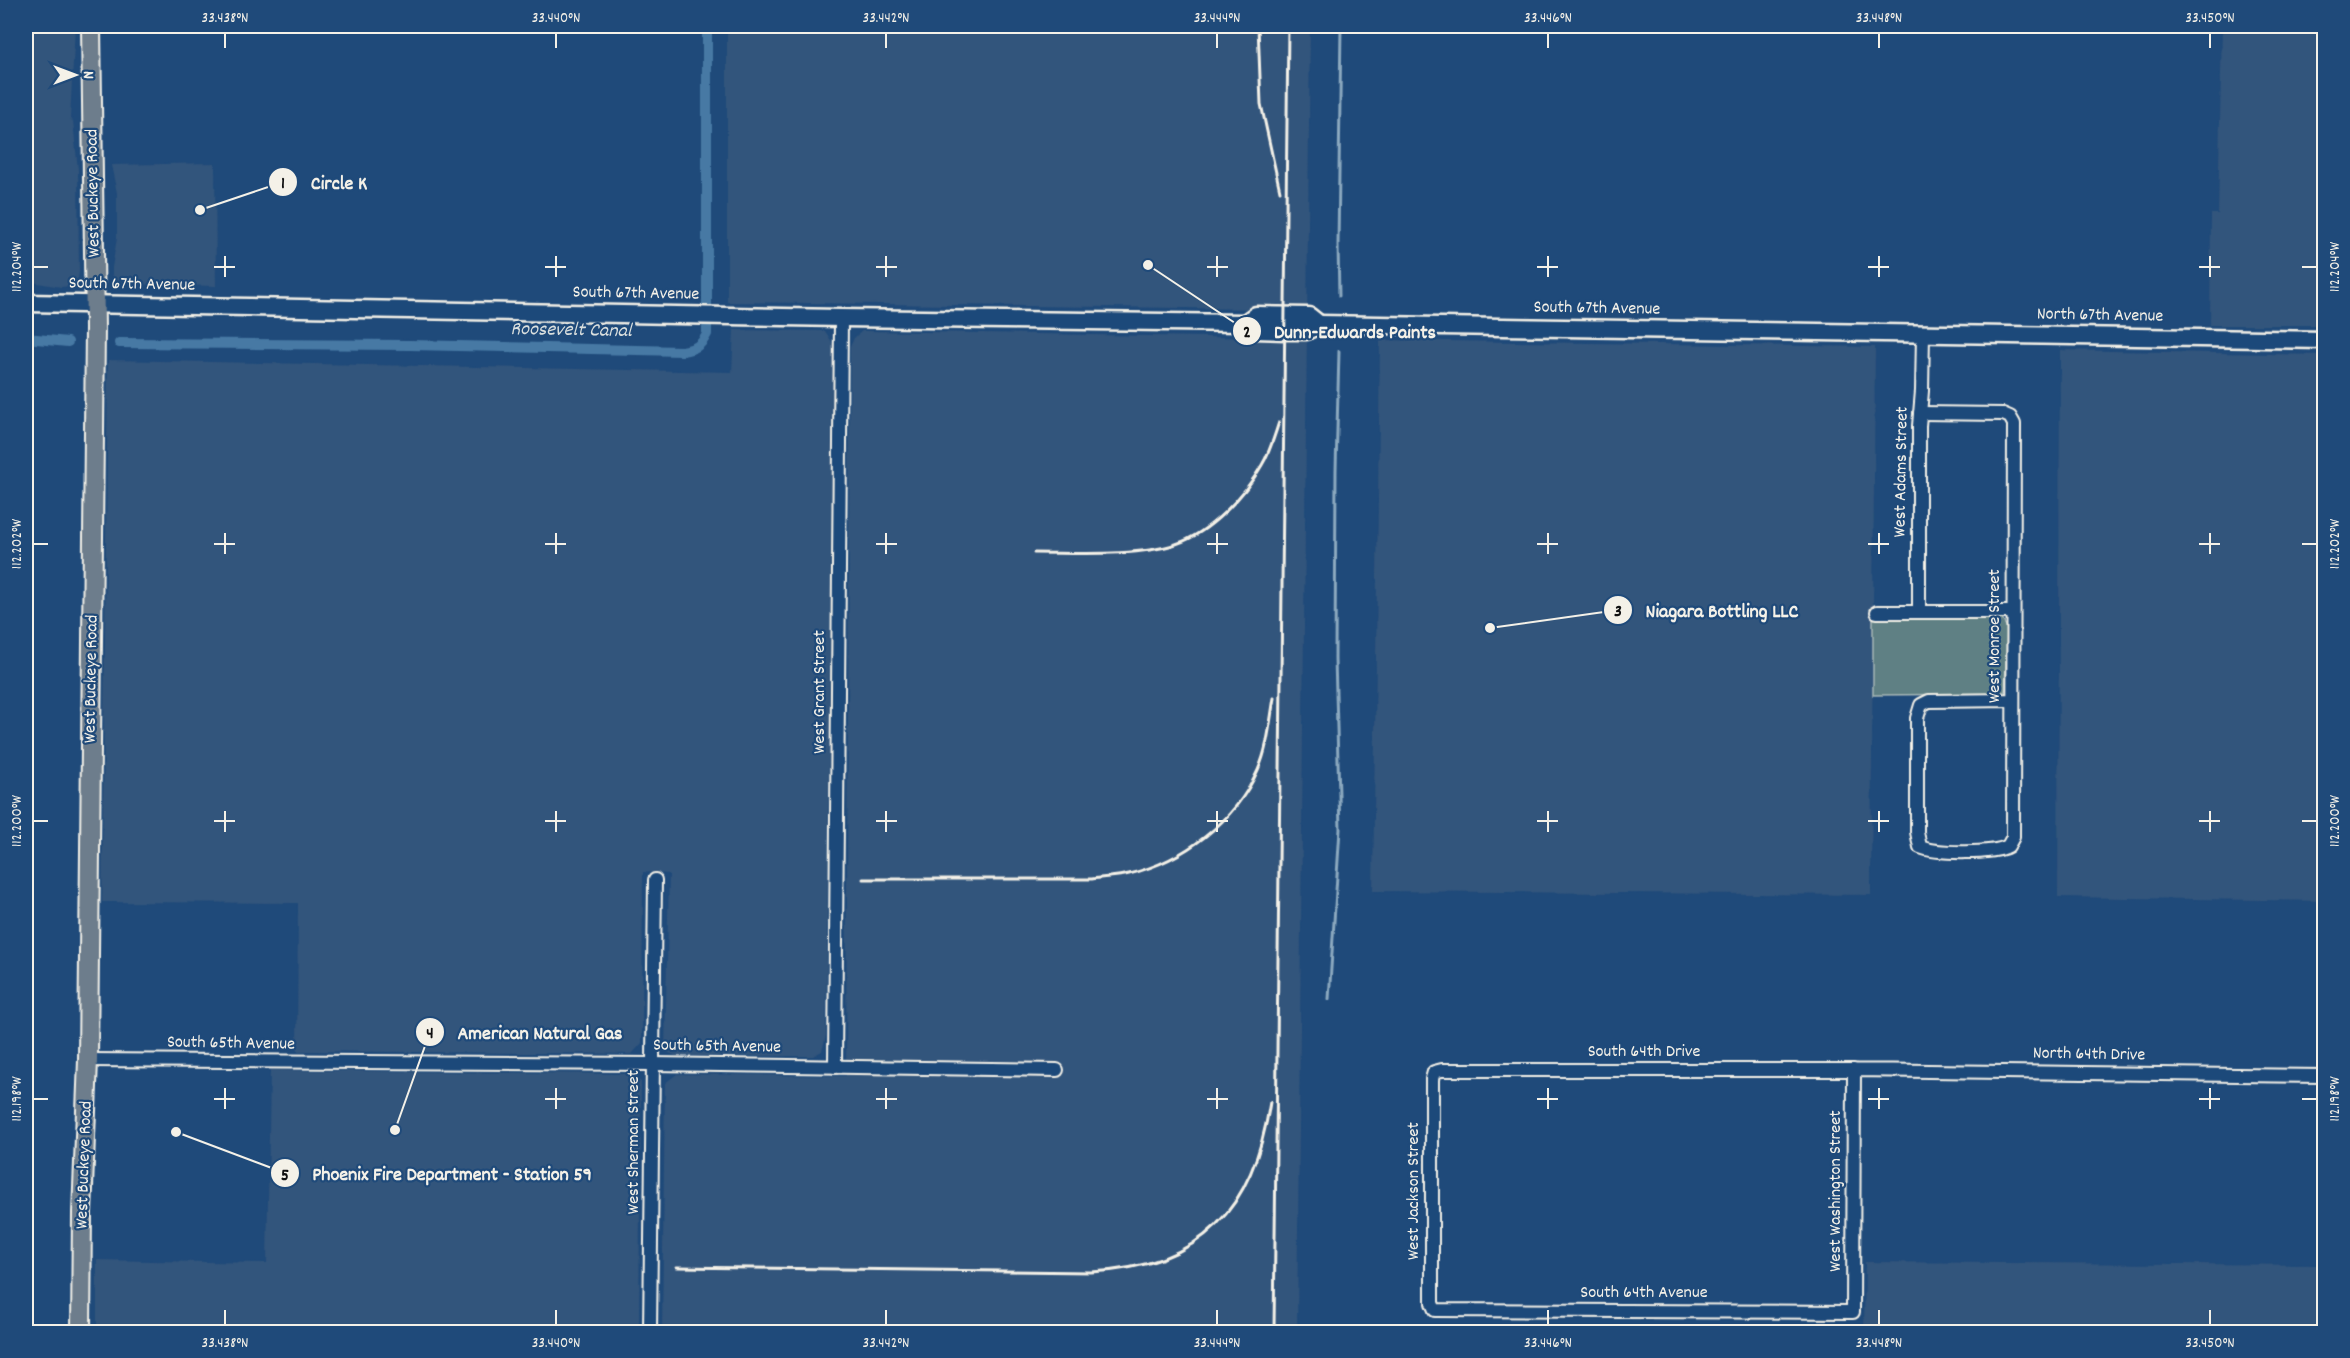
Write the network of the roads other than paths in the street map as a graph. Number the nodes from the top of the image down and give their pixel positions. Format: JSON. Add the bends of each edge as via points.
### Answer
{"nodes":[{"id":1,"x":92,"y":26,"type":"edge"},
{"id":2,"x":26,"y":303,"type":"edge"},
{"id":3,"x":95,"y":303,"type":"junction"},
{"id":4,"x":841,"y":318,"type":"junction"},
{"id":5,"x":1875,"y":333,"type":"joint"},
{"id":6,"x":1923,"y":333,"type":"junction"},
{"id":7,"x":2325,"y":340,"type":"edge"},
{"id":8,"x":1920,"y":413,"type":"junction"},
{"id":9,"x":1877,"y":612,"type":"dead end"},
{"id":10,"x":1919,"y":612,"type":"junction"},
{"id":11,"x":2013,"y":612,"type":"junction"},
{"id":12,"x":2013,"y":700,"type":"junction"},
{"id":13,"x":656,"y":880,"type":"dead end"},
{"id":14,"x":88,"y":1060,"type":"junction"},
{"id":15,"x":652,"y":1064,"type":"junction"},
{"id":16,"x":835,"y":1067,"type":"junction"},
{"id":17,"x":1057,"y":1070,"type":"dead end"},
{"id":18,"x":1854,"y":1070,"type":"junction"},
{"id":19,"x":1434,"y":1072,"type":"joint"},
{"id":20,"x":2325,"y":1076,"type":"edge"},
{"id":21,"x":1435,"y":1310,"type":"joint"},
{"id":22,"x":1853,"y":1312,"type":"joint"},
{"id":23,"x":81,"y":1332,"type":"edge"},
{"id":24,"x":650,"y":1332,"type":"edge"}],
"edges":[{"from":1,"to":3,"type":"main road","name":"West Buckeye Road"},
{"from":2,"to":3,"type":"main road","name":"South 67th Avenue"},
{"from":3,"to":4,"type":"main road","name":"South 67th Avenue"},
{"from":3,"to":14,"type":"main road","name":"West Buckeye Road"},
{"from":4,"to":5,"type":"main road","name":"South 67th Avenue","via":[[1245,323],[1256,315],[1309,316],[1319,324]]},
{"from":4,"to":16,"type":"street","name":"West Grant Street"},
{"from":5,"to":6,"type":"main road","name":"North 67th Avenue"},
{"from":6,"to":7,"type":"main road","name":"North 67th Avenue"},
{"from":6,"to":8,"type":"street","name":"West Adams Street"},
{"from":8,"to":10,"type":"street","name":"West Adams Street"},
{"from":8,"to":11,"type":"street","name":"West Monroe Street","via":[[2003,414],[2014,424]]},
{"from":9,"to":10,"type":"street"},
{"from":10,"to":11,"type":"street"},
{"from":11,"to":12,"type":"street","name":"West Monroe Street"},
{"from":12,"to":12,"type":"street","name":"West Monroe Street","via":[[1929,701],[1921,705],[1917,718],[1920,847],[1936,851],[1996,850],[2008,846],[2013,837]]},
{"from":13,"to":15,"type":"street","name":"West Sherman Street"},
{"from":14,"to":15,"type":"street","name":"South 65th Avenue"},
{"from":14,"to":23,"type":"main road","name":"West Buckeye Road"},
{"from":15,"to":16,"type":"street","name":"South 65th Avenue"},
{"from":15,"to":24,"type":"street","name":"West Sherman Street"},
{"from":16,"to":17,"type":"street","name":"South 65th Avenue"},
{"from":18,"to":19,"type":"street","name":"South 64th Drive"},
{"from":18,"to":20,"type":"street","name":"North 64th Drive"},
{"from":18,"to":22,"type":"street","name":"West Washington Street"},
{"from":19,"to":21,"type":"street","name":"West Jackson Street"},
{"from":21,"to":22,"type":"street","name":"South 64th Avenue"}]}
